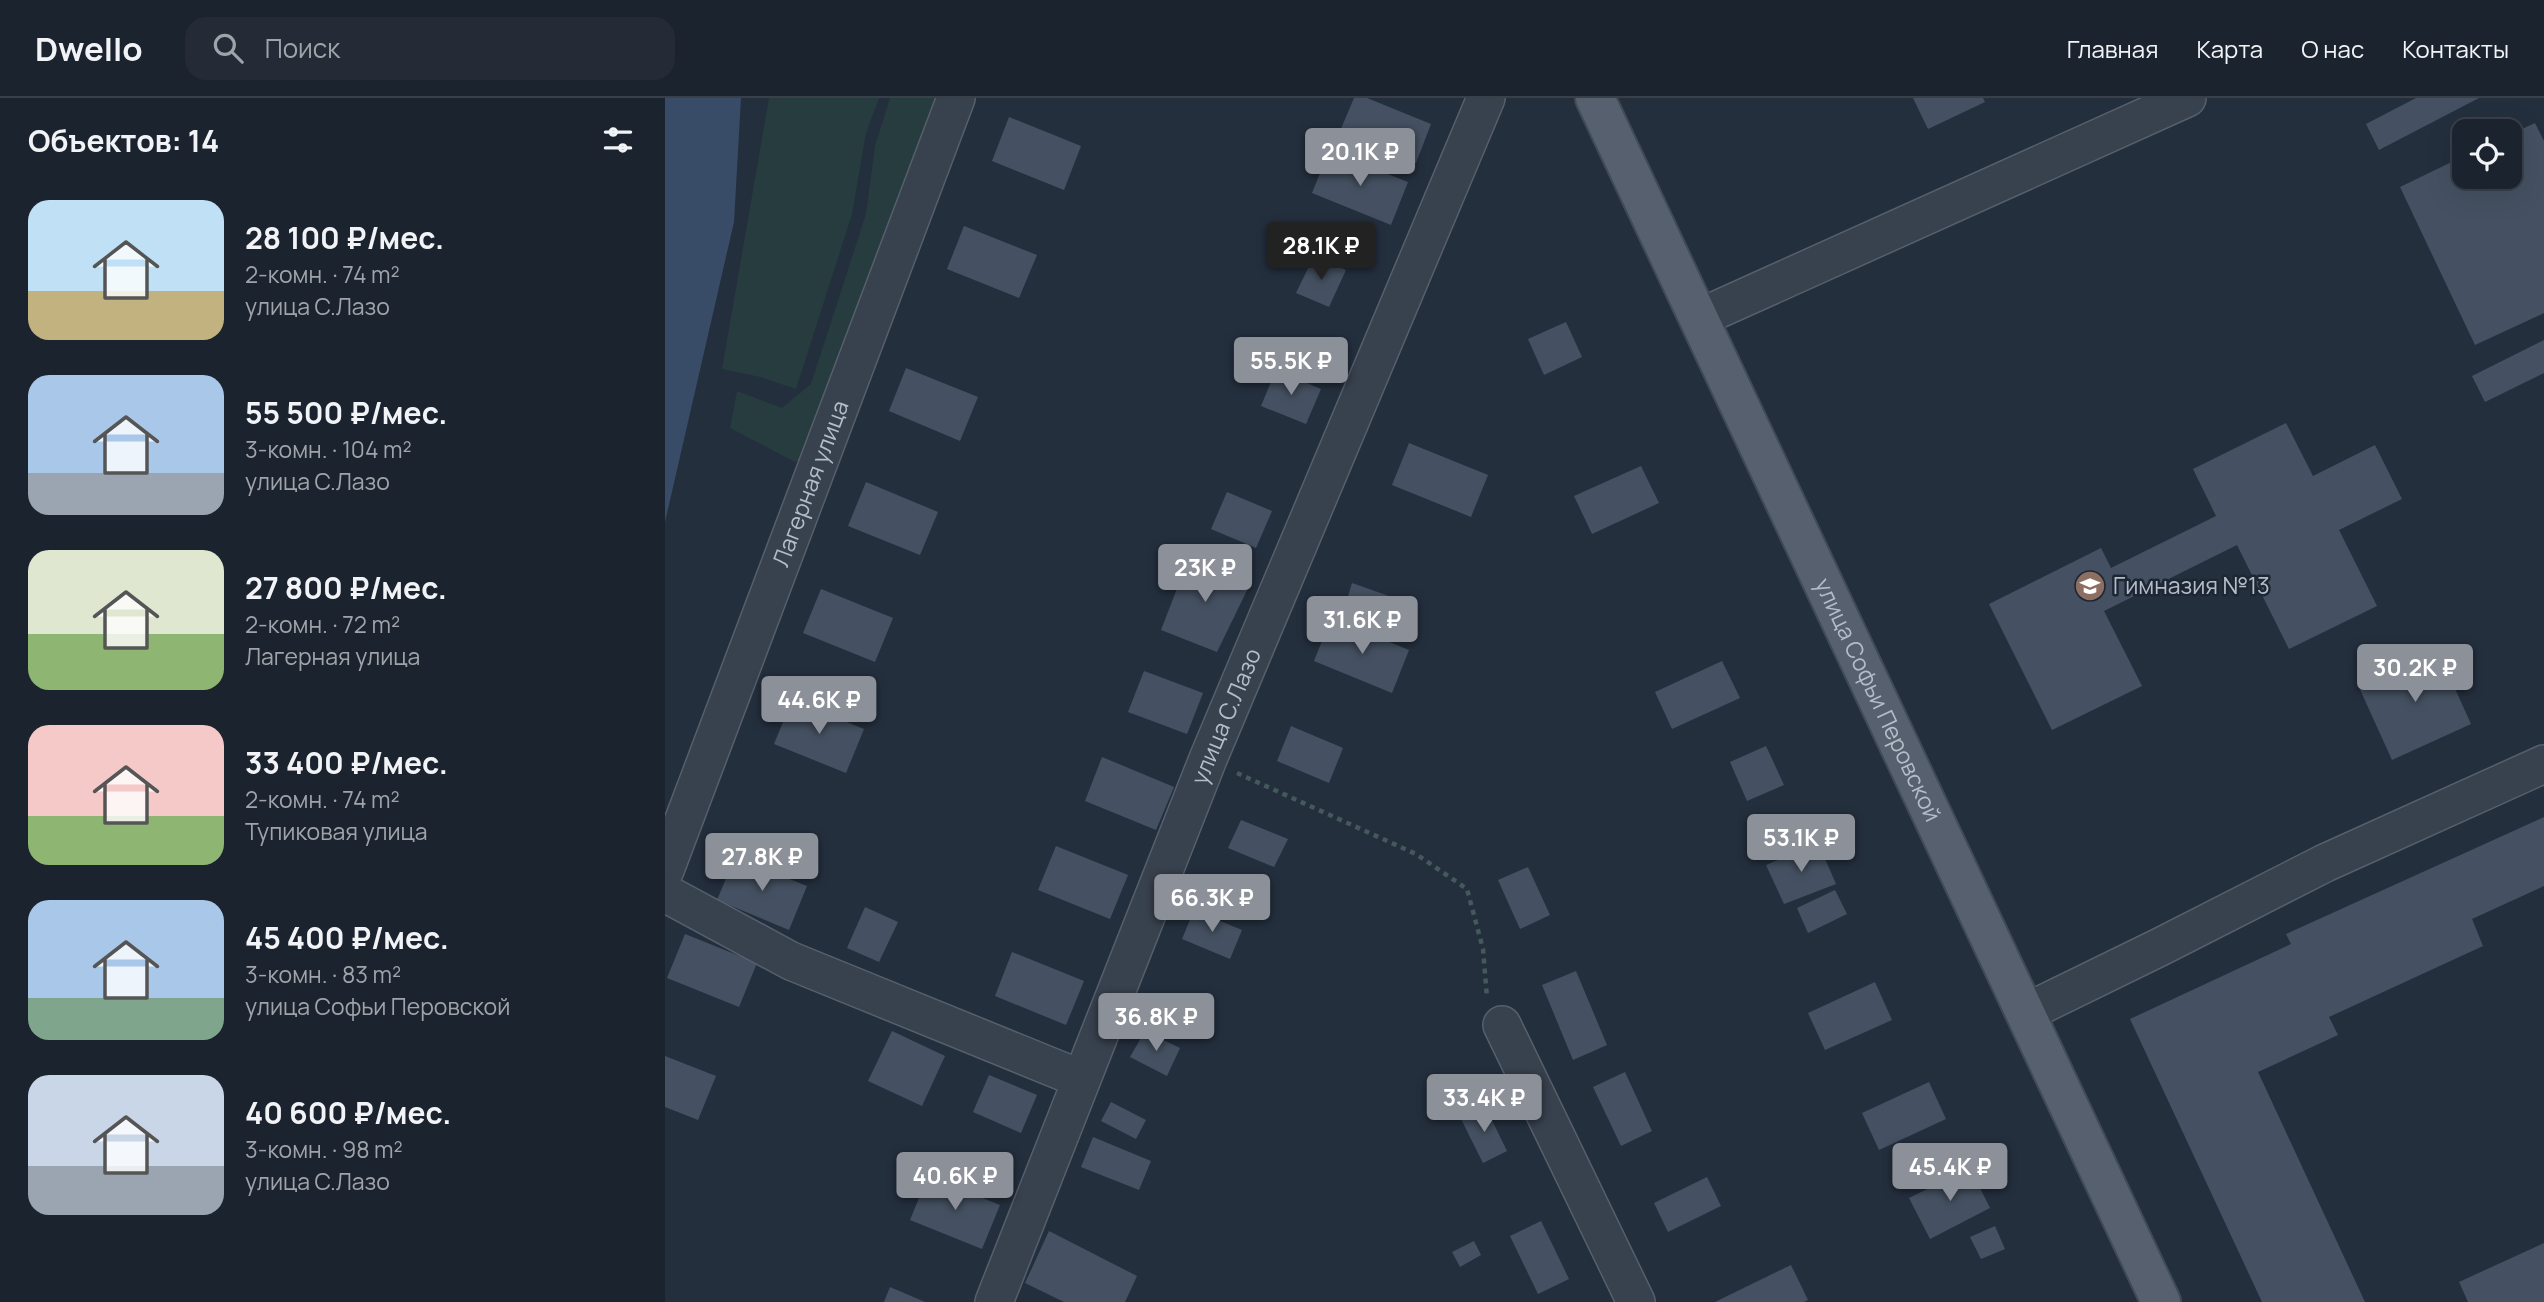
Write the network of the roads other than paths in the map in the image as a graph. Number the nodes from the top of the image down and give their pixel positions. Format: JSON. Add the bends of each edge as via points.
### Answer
{"nodes":[{"id":1,"x":956,"y":98,"type":"edge"},
{"id":2,"x":1486,"y":98,"type":"edge"},
{"id":3,"x":1595,"y":98,"type":"edge"},
{"id":4,"x":2187,"y":98,"type":"edge"},
{"id":5,"x":1699,"y":318,"type":"junction"},
{"id":6,"x":2544,"y":764,"type":"edge"},
{"id":7,"x":665,"y":870,"type":"edge"},
{"id":8,"x":665,"y":892,"type":"edge"},
{"id":9,"x":2025,"y":1013,"type":"junction"},
{"id":10,"x":1501,"y":1025,"type":"road end"},
{"id":11,"x":1081,"y":1079,"type":"junction"},
{"id":12,"x":994,"y":1302,"type":"edge"},
{"id":13,"x":1636,"y":1302,"type":"edge"},
{"id":14,"x":2161,"y":1302,"type":"edge"}],
"edges":[{"from":1,"to":7,"type":"street","name":"Лагерная улица"},
{"from":2,"to":11,"type":"street","name":"улица С.Лазо","via":[[1208,759]]},
{"from":3,"to":5,"type":"main road","name":"улица Софьи Перовской"},
{"from":4,"to":5,"type":"street"},
{"from":5,"to":9,"type":"main road","name":"улица Софьи Перовской"},
{"from":6,"to":9,"type":"street","via":[[2325,863]]},
{"from":8,"to":11,"type":"street","via":[[791,961]]},
{"from":9,"to":14,"type":"main road","name":"улица Софьи Перовской"},
{"from":10,"to":13,"type":"street"},
{"from":11,"to":12,"type":"street","name":"улица С.Лазо"}]}
